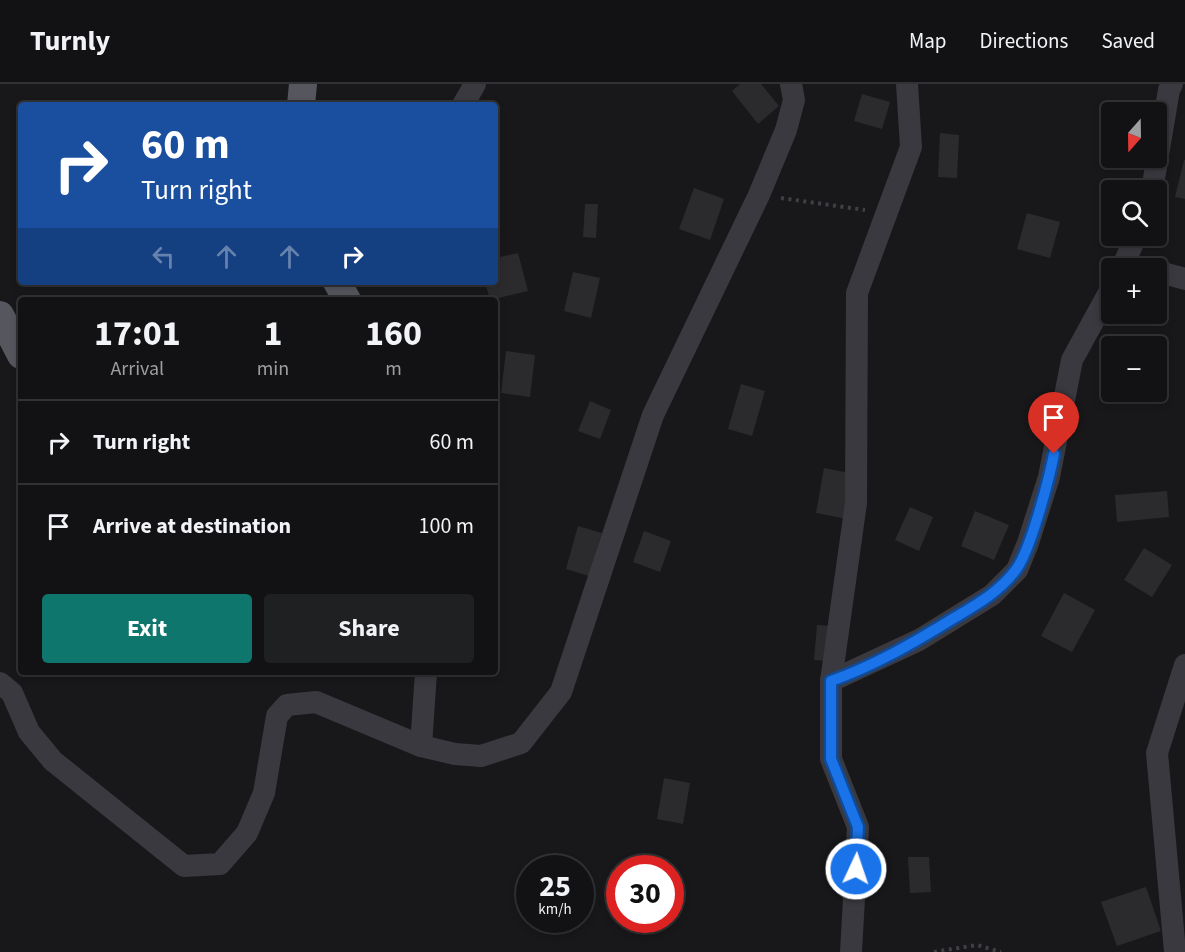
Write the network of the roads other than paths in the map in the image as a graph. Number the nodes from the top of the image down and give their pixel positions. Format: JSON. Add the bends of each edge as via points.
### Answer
{"nodes":[{"id":1,"x":303,"y":84,"type":"edge"},
{"id":2,"x":476,"y":84,"type":"edge"},
{"id":3,"x":791,"y":84,"type":"edge"},
{"id":4,"x":907,"y":84,"type":"edge"},
{"id":5,"x":1172,"y":84,"type":"edge"},
{"id":6,"x":302,"y":102,"type":"edge"},
{"id":7,"x":465,"y":102,"type":"edge"},
{"id":8,"x":1154,"y":180,"type":"edge"},
{"id":9,"x":1167,"y":274,"type":"edge"},
{"id":10,"x":1185,"y":279,"type":"edge"},
{"id":11,"x":1101,"y":307,"type":"edge"},
{"id":12,"x":0,"y":315,"type":"edge"},
{"id":13,"x":18,"y":349,"type":"edge"},
{"id":14,"x":1185,"y":665,"type":"edge"},
{"id":15,"x":426,"y":675,"type":"edge"},
{"id":16,"x":831,"y":681,"type":"junction"},
{"id":17,"x":0,"y":683,"type":"edge"},
{"id":18,"x":421,"y":746,"type":"junction"},
{"id":19,"x":851,"y":952,"type":"edge"},
{"id":20,"x":1175,"y":952,"type":"edge"}],
"edges":[{"from":1,"to":6,"type":"main road"},
{"from":2,"to":7,"type":"street"},
{"from":3,"to":18,"type":"street","via":[[794,100],[786,130],[759,195],[653,415],[561,692],[521,743],[481,756]]},
{"from":4,"to":16,"type":"street","via":[[911,147],[857,293],[856,502]]},
{"from":5,"to":8,"type":"street"},
{"from":9,"to":10,"type":"street"},
{"from":11,"to":16,"type":"street","via":[[1072,360],[1049,477],[1017,570],[992,595],[920,640]]},
{"from":12,"to":13,"type":"main road"},
{"from":14,"to":20,"type":"street","via":[[1157,753]]},
{"from":15,"to":18,"type":"street"},
{"from":16,"to":19,"type":"street","via":[[831,759],[858,827]]},
{"from":17,"to":18,"type":"street","via":[[12,693],[29,732],[53,761],[184,866],[220,864],[247,833],[264,793],[277,716],[287,705],[316,702]]}]}
